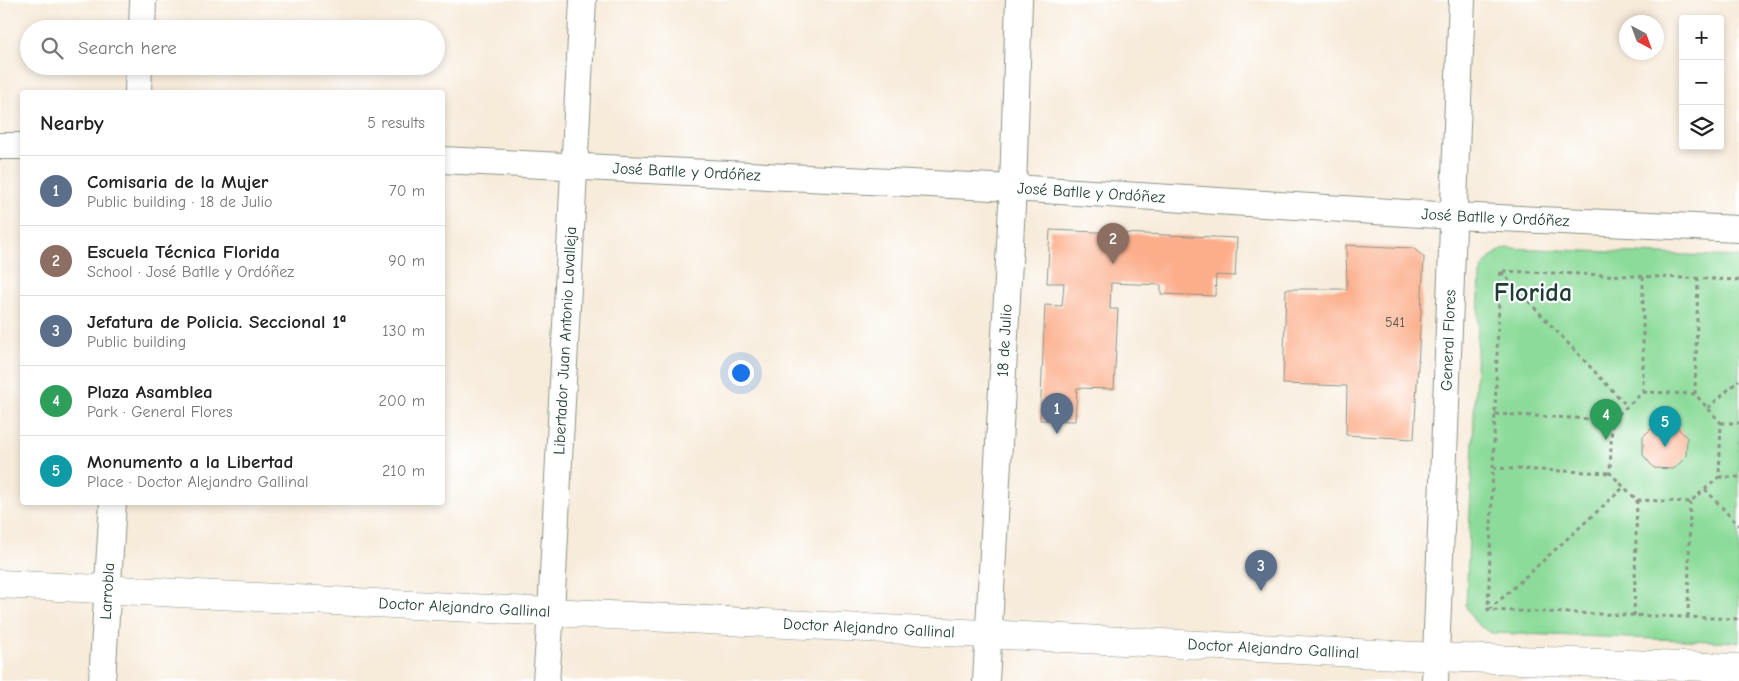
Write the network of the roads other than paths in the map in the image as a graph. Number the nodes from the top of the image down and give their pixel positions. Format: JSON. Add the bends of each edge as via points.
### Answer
{"nodes":[{"id":1,"x":143,"y":0,"type":"edge"},
{"id":2,"x":583,"y":0,"type":"edge"},
{"id":3,"x":1019,"y":0,"type":"edge"},
{"id":4,"x":1462,"y":0,"type":"edge"},
{"id":5,"x":142,"y":20,"type":"edge"},
{"id":6,"x":139,"y":75,"type":"edge"},
{"id":7,"x":138,"y":90,"type":"edge"},
{"id":8,"x":0,"y":146,"type":"edge"},
{"id":9,"x":20,"y":146,"type":"edge"},
{"id":10,"x":445,"y":160,"type":"edge"},
{"id":11,"x":575,"y":166,"type":"junction"},
{"id":12,"x":1013,"y":188,"type":"junction"},
{"id":13,"x":1453,"y":216,"type":"junction"},
{"id":14,"x":1739,"y":229,"type":"edge"},
{"id":15,"x":113,"y":505,"type":"edge"},
{"id":16,"x":0,"y":584,"type":"edge"},
{"id":17,"x":108,"y":590,"type":"junction"},
{"id":18,"x":551,"y":612,"type":"junction"},
{"id":19,"x":989,"y":636,"type":"junction"},
{"id":20,"x":1739,"y":668,"type":"edge"},
{"id":21,"x":1435,"y":669,"type":"edge"},
{"id":22,"x":102,"y":681,"type":"edge"},
{"id":23,"x":546,"y":681,"type":"edge"},
{"id":24,"x":986,"y":681,"type":"edge"}],
"edges":[{"from":1,"to":5,"type":"street"},
{"from":2,"to":11,"type":"street","name":"Libertador Juan Antonio Lavalleja"},
{"from":3,"to":12,"type":"street","name":"18 de Julio"},
{"from":4,"to":13,"type":"street","name":"General Flores"},
{"from":6,"to":7,"type":"street"},
{"from":8,"to":9,"type":"street"},
{"from":10,"to":11,"type":"street","name":"José Batlle y Ordóñez"},
{"from":11,"to":12,"type":"street","name":"José Batlle y Ordóñez"},
{"from":11,"to":18,"type":"street","name":"Libertador Juan Antonio Lavalleja"},
{"from":12,"to":13,"type":"street","name":"José Batlle y Ordóñez"},
{"from":12,"to":19,"type":"street","name":"18 de Julio"},
{"from":13,"to":14,"type":"street","name":"José Batlle y Ordóñez"},
{"from":13,"to":21,"type":"street","name":"General Flores"},
{"from":15,"to":17,"type":"street","name":"Larrobla"},
{"from":16,"to":17,"type":"street","name":"Doctor Alejandro Gallinal"},
{"from":17,"to":18,"type":"street","name":"Doctor Alejandro Gallinal"},
{"from":17,"to":22,"type":"street","name":"Larrobla"},
{"from":18,"to":19,"type":"street","name":"Doctor Alejandro Gallinal"},
{"from":18,"to":23,"type":"street","name":"Libertador Juan Antonio Lavalleja"},
{"from":19,"to":21,"type":"street","name":"Doctor Alejandro Gallinal"},
{"from":19,"to":24,"type":"street","name":"18 de Julio"},
{"from":20,"to":21,"type":"street","name":"Doctor Alejandro Gallinal"}]}
